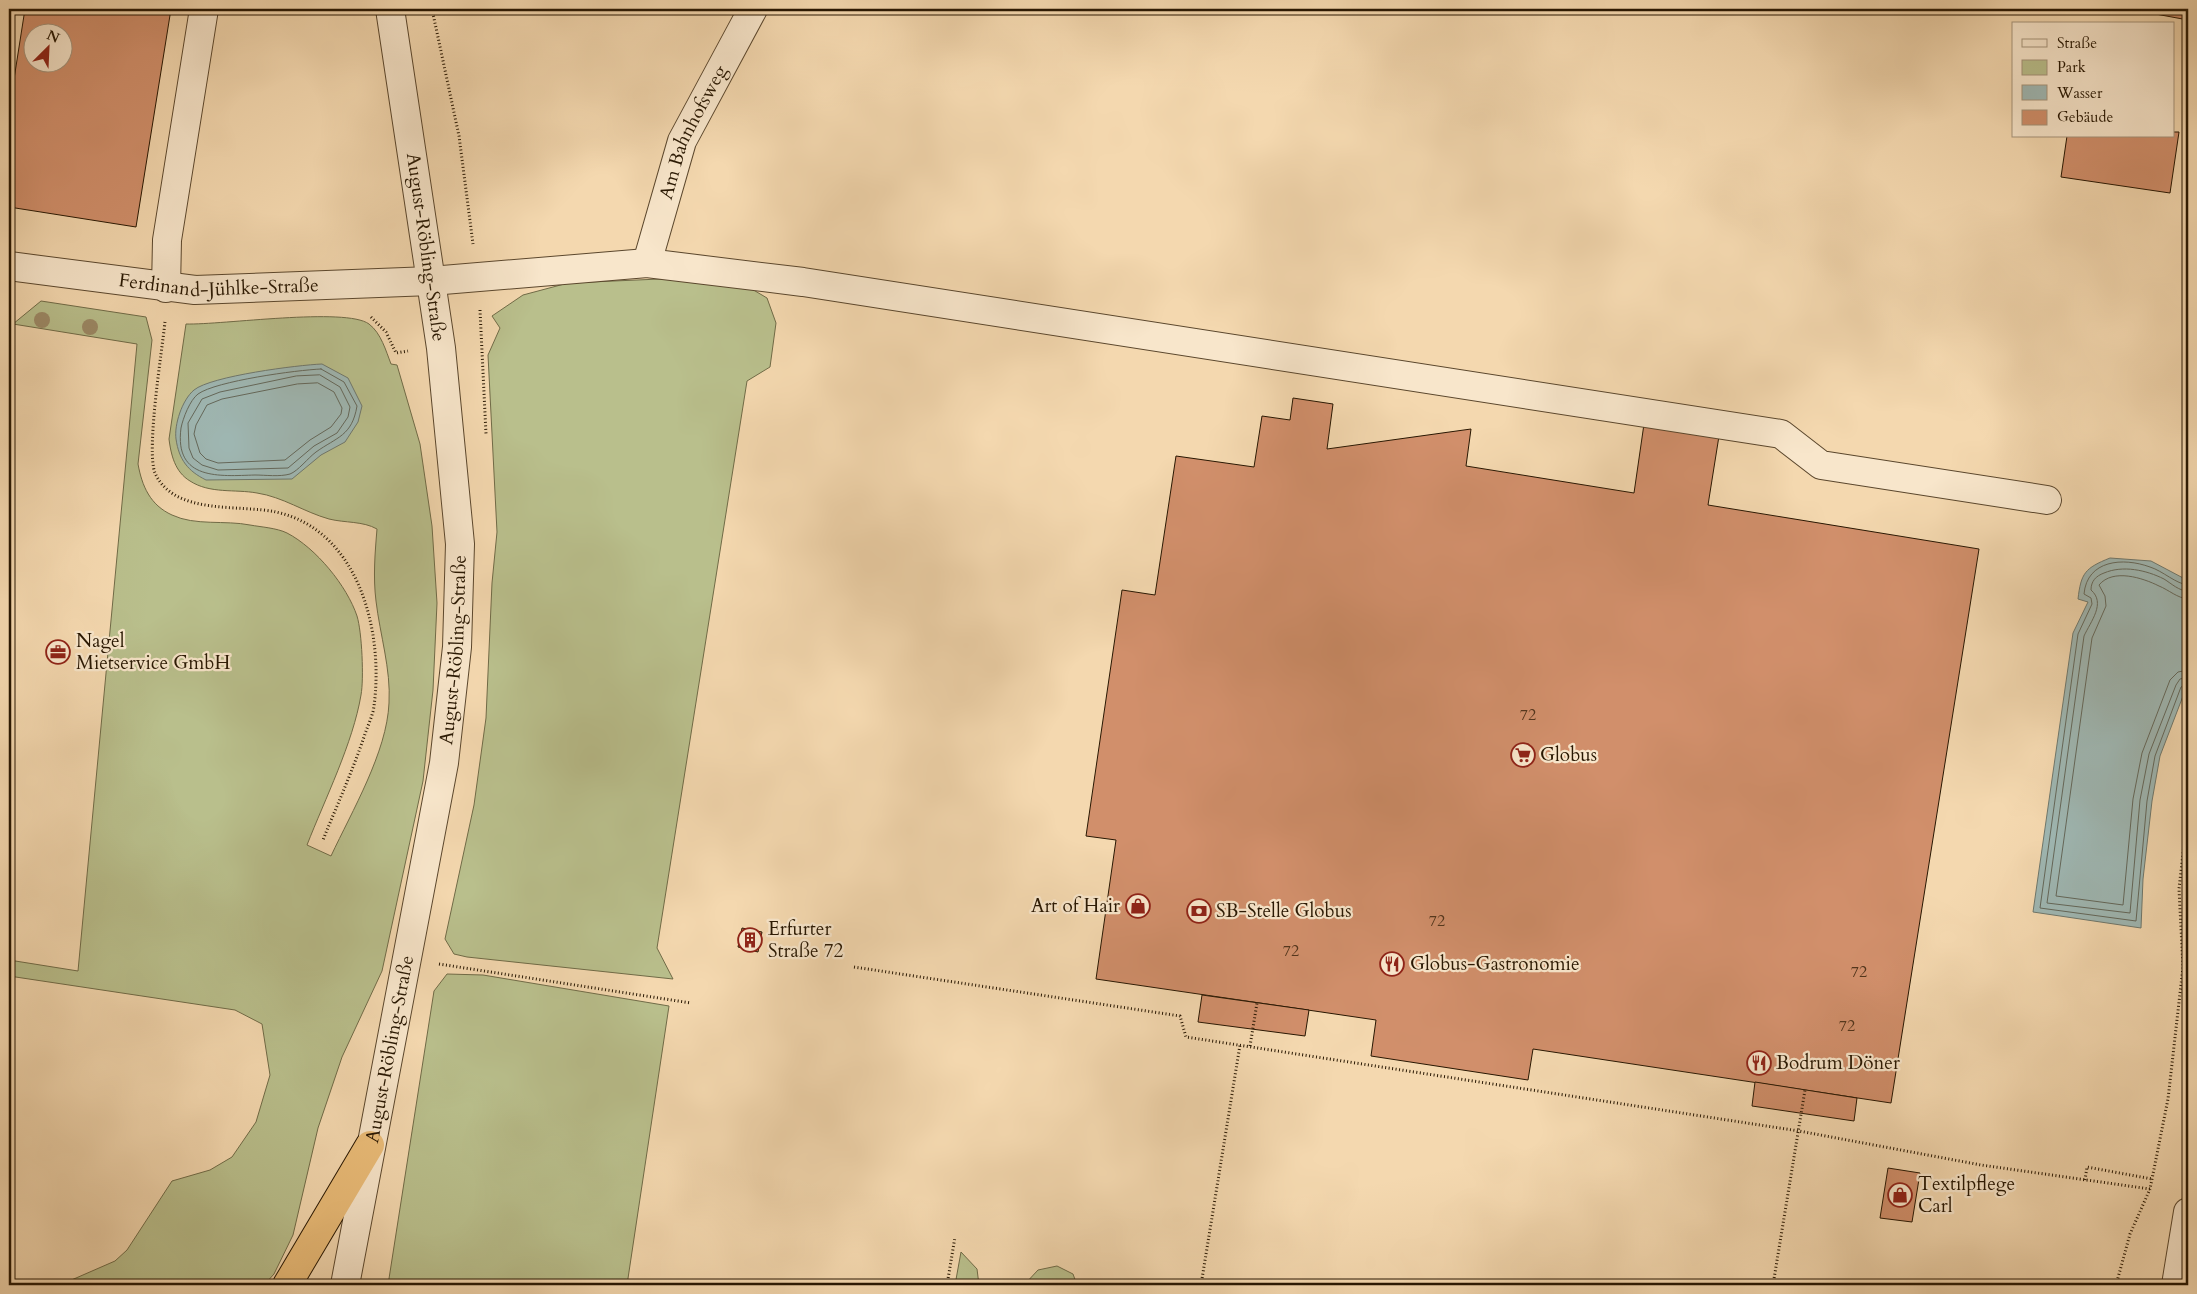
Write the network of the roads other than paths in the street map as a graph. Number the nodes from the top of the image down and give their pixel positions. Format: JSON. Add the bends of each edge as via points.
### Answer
{"nodes":[{"id":1,"x":204,"y":9,"type":"edge"},
{"id":2,"x":390,"y":9,"type":"edge"},
{"id":3,"x":753,"y":9,"type":"edge"},
{"id":4,"x":647,"y":263,"type":"junction"},
{"id":5,"x":9,"y":266,"type":"edge"},
{"id":6,"x":431,"y":281,"type":"junction"},
{"id":7,"x":166,"y":288,"type":"junction"},
{"id":8,"x":2047,"y":500,"type":"dead end"},
{"id":9,"x":370,"y":1144,"type":"junction"},
{"id":10,"x":2188,"y":1212,"type":"edge"},
{"id":11,"x":287,"y":1285,"type":"edge"},
{"id":12,"x":345,"y":1285,"type":"edge"},
{"id":13,"x":2176,"y":1285,"type":"edge"}],
"edges":[{"from":1,"to":7,"type":"street","via":[[167,240]]},
{"from":2,"to":6,"type":"street","name":"August-Röbling-Straße"},
{"from":3,"to":4,"type":"street","name":"Am Bahnhofsweg","via":[[682,141]]},
{"from":4,"to":6,"type":"street","name":"Ferdinand-Jühlke-Straße"},
{"from":4,"to":8,"type":"street","name":"Ferdinand-Jühlke-Straße","via":[[803,282],[1780,434],[1822,465]]},
{"from":5,"to":7,"type":"street","name":"Ferdinand-Jühlke-Straße"},
{"from":6,"to":7,"type":"street","name":"Ferdinand-Jühlke-Straße","via":[[218,290]]},
{"from":6,"to":9,"type":"street","name":"August-Röbling-Straße","via":[[450,429],[460,544],[456,647],[444,763],[418,910]]},
{"from":9,"to":11,"type":"highway"},
{"from":9,"to":12,"type":"street","name":"August-Röbling-Straße"},
{"from":10,"to":13,"type":"street"}]}
